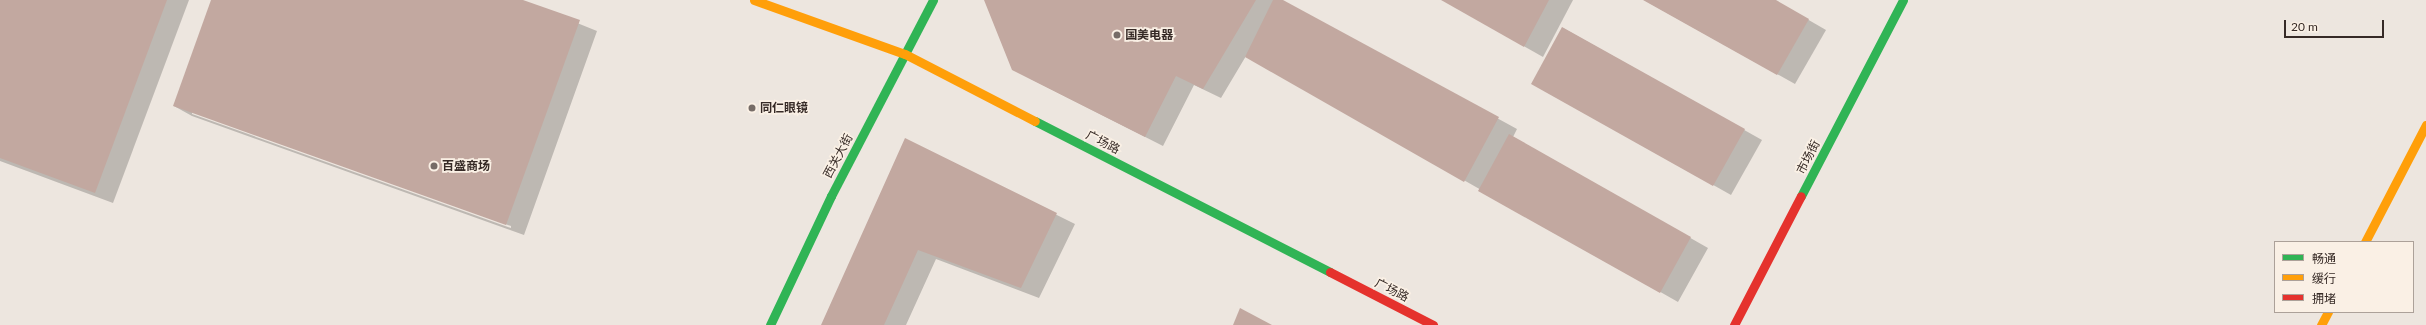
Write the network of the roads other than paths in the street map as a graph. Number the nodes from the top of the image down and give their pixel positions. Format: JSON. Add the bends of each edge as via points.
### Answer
{"nodes":[{"id":1,"x":754,"y":0,"type":"edge"},
{"id":2,"x":933,"y":0,"type":"edge"},
{"id":3,"x":1903,"y":0,"type":"edge"},
{"id":4,"x":905,"y":54,"type":"junction"},
{"id":5,"x":2426,"y":126,"type":"edge"},
{"id":6,"x":2366,"y":241,"type":"edge"},
{"id":7,"x":2327,"y":313,"type":"edge"},
{"id":8,"x":770,"y":325,"type":"edge"},
{"id":9,"x":1434,"y":325,"type":"edge"},
{"id":10,"x":1734,"y":325,"type":"edge"},
{"id":11,"x":2321,"y":325,"type":"edge"}],
"edges":[{"from":1,"to":4,"type":"street","name":"广场路"},
{"from":2,"to":4,"type":"street","name":"西关大街"},
{"from":3,"to":10,"type":"street","name":"市场街"},
{"from":4,"to":8,"type":"street","name":"西关大街","via":[[831,196]]},
{"from":4,"to":9,"type":"street","name":"广场路"},
{"from":5,"to":6,"type":"street"},
{"from":7,"to":11,"type":"street"}]}
